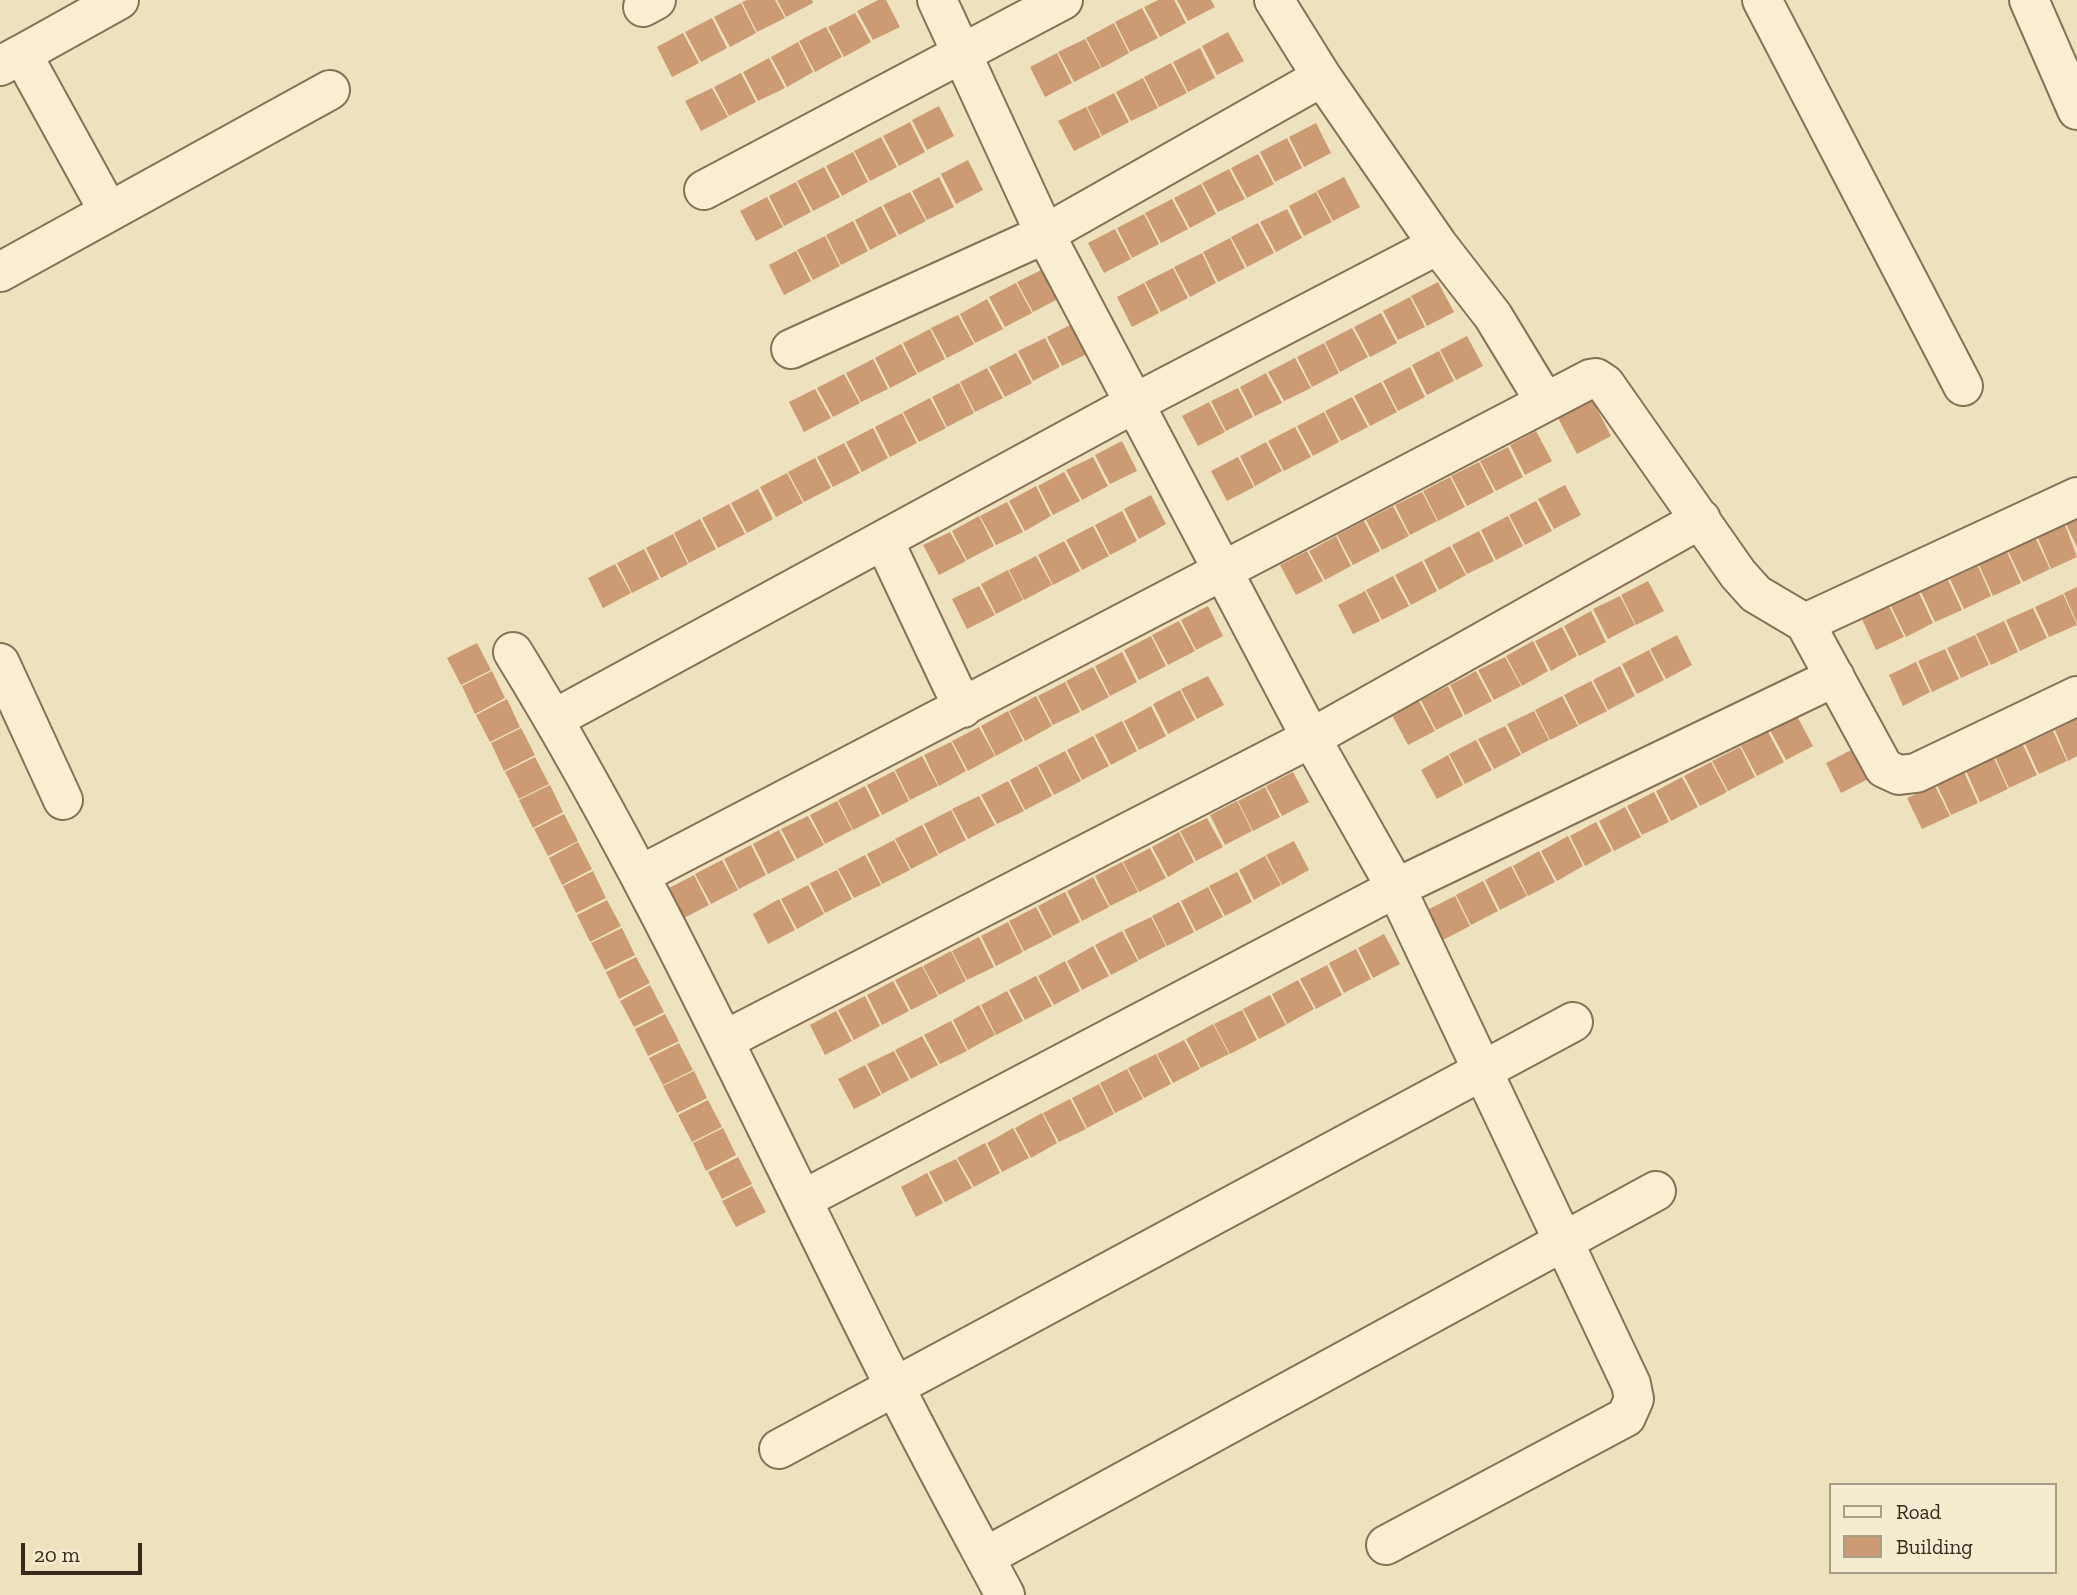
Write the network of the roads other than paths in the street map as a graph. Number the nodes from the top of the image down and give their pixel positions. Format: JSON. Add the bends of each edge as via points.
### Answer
{"nodes":[{"id":1,"x":119,"y":0,"type":"edge"},
{"id":2,"x":937,"y":0,"type":"edge"},
{"id":3,"x":1063,"y":0,"type":"edge"},
{"id":4,"x":1274,"y":0,"type":"edge"},
{"id":5,"x":1762,"y":0,"type":"edge"},
{"id":6,"x":2029,"y":0,"type":"edge"},
{"id":7,"x":964,"y":52,"type":"junction"},
{"id":8,"x":11,"y":60,"type":"edge"},
{"id":9,"x":1322,"y":77,"type":"junction"},
{"id":10,"x":330,"y":90,"type":"dead end"},
{"id":11,"x":2077,"y":110,"type":"edge"},
{"id":12,"x":704,"y":190,"type":"dead end"},
{"id":13,"x":109,"y":212,"type":"junction"},
{"id":14,"x":1045,"y":234,"type":"junction"},
{"id":15,"x":1438,"y":245,"type":"junction"},
{"id":16,"x":0,"y":272,"type":"edge"},
{"id":17,"x":791,"y":349,"type":"dead end"},
{"id":18,"x":1963,"y":386,"type":"dead end"},
{"id":19,"x":1544,"y":400,"type":"junction"},
{"id":20,"x":1135,"y":403,"type":"junction"},
{"id":21,"x":2077,"y":497,"type":"edge"},
{"id":22,"x":1701,"y":519,"type":"junction"},
{"id":23,"x":884,"y":541,"type":"junction"},
{"id":24,"x":1223,"y":570,"type":"junction"},
{"id":25,"x":1805,"y":623,"type":"junction"},
{"id":26,"x":513,"y":652,"type":"dead end"},
{"id":27,"x":0,"y":663,"type":"edge"},
{"id":28,"x":1835,"y":677,"type":"junction"},
{"id":29,"x":2077,"y":696,"type":"edge"},
{"id":30,"x":963,"y":708,"type":"junction"},
{"id":31,"x":554,"y":719,"type":"junction"},
{"id":32,"x":1311,"y":738,"type":"junction"},
{"id":33,"x":63,"y":800,"type":"dead end"},
{"id":34,"x":640,"y":875,"type":"junction"},
{"id":35,"x":1396,"y":887,"type":"junction"},
{"id":36,"x":1573,"y":1022,"type":"dead end"},
{"id":37,"x":725,"y":1040,"type":"junction"},
{"id":38,"x":1483,"y":1072,"type":"junction"},
{"id":39,"x":1656,"y":1191,"type":"dead end"},
{"id":40,"x":804,"y":1199,"type":"junction"},
{"id":41,"x":1564,"y":1242,"type":"junction"},
{"id":42,"x":895,"y":1387,"type":"junction"},
{"id":43,"x":779,"y":1449,"type":"dead end"},
{"id":44,"x":1386,"y":1545,"type":"dead end"},
{"id":45,"x":985,"y":1557,"type":"junction"},
{"id":46,"x":1005,"y":1595,"type":"edge"}],
"edges":[{"from":1,"to":8,"type":"street"},
{"from":2,"to":7,"type":"street"},
{"from":3,"to":7,"type":"street"},
{"from":4,"to":9,"type":"street"},
{"from":5,"to":18,"type":"street"},
{"from":6,"to":11,"type":"street"},
{"from":7,"to":12,"type":"street"},
{"from":7,"to":14,"type":"street"},
{"from":8,"to":13,"type":"street"},
{"from":9,"to":14,"type":"street"},
{"from":9,"to":15,"type":"street"},
{"from":10,"to":13,"type":"street"},
{"from":13,"to":16,"type":"street"},
{"from":14,"to":17,"type":"street"},
{"from":14,"to":20,"type":"street"},
{"from":15,"to":19,"type":"street","via":[[1493,316]]},
{"from":15,"to":20,"type":"street"},
{"from":19,"to":22,"type":"street","via":[[1590,379],[1602,380]]},
{"from":19,"to":24,"type":"street"},
{"from":20,"to":23,"type":"street"},
{"from":20,"to":24,"type":"street"},
{"from":21,"to":25,"type":"street"},
{"from":22,"to":25,"type":"street","via":[[1756,594]]},
{"from":22,"to":32,"type":"street"},
{"from":23,"to":30,"type":"street"},
{"from":23,"to":31,"type":"street"},
{"from":24,"to":30,"type":"street"},
{"from":24,"to":32,"type":"street"},
{"from":25,"to":28,"type":"street"},
{"from":26,"to":31,"type":"street"},
{"from":27,"to":33,"type":"street"},
{"from":28,"to":29,"type":"street","via":[[1879,762],[1891,772],[1907,775]]},
{"from":28,"to":35,"type":"street"},
{"from":30,"to":34,"type":"street"},
{"from":31,"to":34,"type":"street"},
{"from":32,"to":35,"type":"street"},
{"from":32,"to":37,"type":"street"},
{"from":34,"to":37,"type":"street"},
{"from":35,"to":38,"type":"street"},
{"from":35,"to":40,"type":"street"},
{"from":36,"to":38,"type":"street"},
{"from":37,"to":40,"type":"street"},
{"from":38,"to":41,"type":"street"},
{"from":38,"to":42,"type":"street"},
{"from":39,"to":41,"type":"street"},
{"from":40,"to":42,"type":"street"},
{"from":41,"to":44,"type":"street","via":[[1631,1384],[1631,1409],[1616,1423]]},
{"from":41,"to":45,"type":"street"},
{"from":42,"to":43,"type":"street"},
{"from":42,"to":45,"type":"street"},
{"from":45,"to":46,"type":"street"}]}
